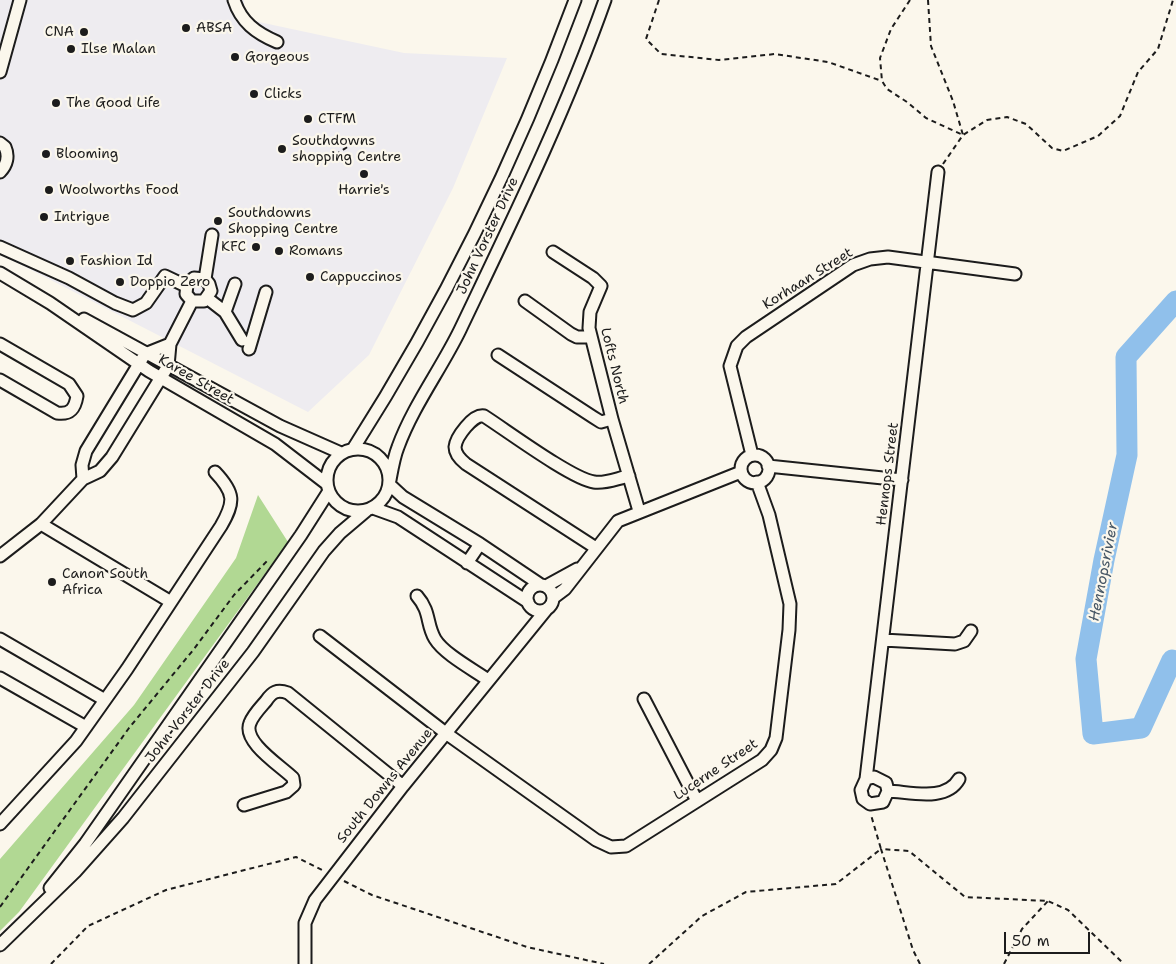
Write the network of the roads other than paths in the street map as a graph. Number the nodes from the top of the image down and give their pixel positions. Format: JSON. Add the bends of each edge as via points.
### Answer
{"nodes":[{"id":1,"x":20,"y":0,"type":"edge"},
{"id":2,"x":234,"y":0,"type":"edge"},
{"id":3,"x":575,"y":0,"type":"edge"},
{"id":4,"x":605,"y":0,"type":"edge"},
{"id":5,"x":277,"y":42,"type":"dead end"},
{"id":6,"x":0,"y":72,"type":"edge"},
{"id":7,"x":0,"y":143,"type":"edge"},
{"id":8,"x":0,"y":172,"type":"edge"},
{"id":9,"x":938,"y":172,"type":"road end"},
{"id":10,"x":212,"y":235,"type":"dead end"},
{"id":11,"x":0,"y":247,"type":"edge"},
{"id":12,"x":553,"y":252,"type":"dead end"},
{"id":13,"x":927,"y":263,"type":"junction"},
{"id":14,"x":0,"y":273,"type":"edge"},
{"id":15,"x":1015,"y":274,"type":"dead end"},
{"id":16,"x":205,"y":279,"type":"junction"},
{"id":17,"x":235,"y":284,"type":"dead end"},
{"id":18,"x":186,"y":286,"type":"junction"},
{"id":19,"x":266,"y":292,"type":"dead end"},
{"id":20,"x":208,"y":298,"type":"junction"},
{"id":21,"x":192,"y":301,"type":"junction"},
{"id":22,"x":525,"y":301,"type":"dead end"},
{"id":23,"x":224,"y":312,"type":"junction"},
{"id":24,"x":591,"y":337,"type":"junction"},
{"id":25,"x":0,"y":344,"type":"edge"},
{"id":26,"x":170,"y":344,"type":"junction"},
{"id":27,"x":498,"y":355,"type":"dead end"},
{"id":28,"x":142,"y":360,"type":"junction"},
{"id":29,"x":168,"y":366,"type":"junction"},
{"id":30,"x":161,"y":378,"type":"junction"},
{"id":31,"x":0,"y":380,"type":"edge"},
{"id":32,"x":612,"y":420,"type":"junction"},
{"id":33,"x":353,"y":449,"type":"junction"},
{"id":34,"x":341,"y":453,"type":"junction"},
{"id":35,"x":752,"y":455,"type":"junction"},
{"id":36,"x":768,"y":466,"type":"junction"},
{"id":37,"x":215,"y":472,"type":"dead end"},
{"id":38,"x":742,"y":472,"type":"junction"},
{"id":39,"x":629,"y":476,"type":"junction"},
{"id":40,"x":82,"y":479,"type":"junction"},
{"id":41,"x":902,"y":480,"type":"junction"},
{"id":42,"x":390,"y":482,"type":"junction"},
{"id":43,"x":757,"y":482,"type":"junction"},
{"id":44,"x":328,"y":488,"type":"junction"},
{"id":45,"x":370,"y":509,"type":"junction"},
{"id":46,"x":639,"y":511,"type":"junction"},
{"id":47,"x":41,"y":524,"type":"junction"},
{"id":48,"x":480,"y":544,"type":"junction"},
{"id":49,"x":596,"y":548,"type":"junction"},
{"id":50,"x":0,"y":556,"type":"edge"},
{"id":51,"x":467,"y":563,"type":"junction"},
{"id":52,"x":580,"y":567,"type":"junction"},
{"id":53,"x":543,"y":586,"type":"junction"},
{"id":54,"x":417,"y":596,"type":"dead end"},
{"id":55,"x":553,"y":598,"type":"junction"},
{"id":56,"x":171,"y":602,"type":"junction"},
{"id":57,"x":530,"y":605,"type":"junction"},
{"id":58,"x":546,"y":610,"type":"junction"},
{"id":59,"x":971,"y":631,"type":"dead end"},
{"id":60,"x":320,"y":636,"type":"dead end"},
{"id":61,"x":0,"y":639,"type":"edge"},
{"id":62,"x":522,"y":640,"type":"junction"},
{"id":63,"x":883,"y":640,"type":"junction"},
{"id":64,"x":0,"y":678,"type":"edge"},
{"id":65,"x":488,"y":680,"type":"junction"},
{"id":66,"x":105,"y":700,"type":"junction"},
{"id":67,"x":644,"y":700,"type":"dead end"},
{"id":68,"x":86,"y":727,"type":"junction"},
{"id":69,"x":447,"y":734,"type":"junction"},
{"id":70,"x":866,"y":779,"type":"junction"},
{"id":71,"x":959,"y":779,"type":"dead end"},
{"id":72,"x":403,"y":786,"type":"junction"},
{"id":73,"x":888,"y":791,"type":"junction"},
{"id":74,"x":697,"y":801,"type":"junction"},
{"id":75,"x":244,"y":805,"type":"dead end"},
{"id":76,"x":0,"y":824,"type":"edge"},
{"id":77,"x":22,"y":922,"type":"junction"},
{"id":78,"x":0,"y":945,"type":"edge"},
{"id":79,"x":306,"y":964,"type":"edge"}],
"edges":[{"from":1,"to":6,"type":"street"},
{"from":2,"to":5,"type":"street","via":[[246,23]]},
{"from":3,"to":33,"type":"street","name":"John Vorster Drive","via":[[534,106],[449,288],[401,374]]},
{"from":4,"to":42,"type":"street","name":"John Vorster Drive","via":[[582,66],[522,201],[451,348],[405,430]]},
{"from":7,"to":8,"type":"street","via":[[5,147],[7,157]]},
{"from":9,"to":13,"type":"street","name":"Hennops Street"},
{"from":10,"to":16,"type":"street"},
{"from":11,"to":18,"type":"street","via":[[134,310],[146,303],[165,276]]},
{"from":12,"to":24,"type":"street","name":"Lofts North","via":[[601,286],[590,312]]},
{"from":13,"to":15,"type":"street","name":"Korhaan Street"},
{"from":13,"to":35,"type":"street","name":"Korhaan Street","via":[[878,257],[854,265],[742,341],[730,366]]},
{"from":13,"to":41,"type":"street","name":"Hennops Street"},
{"from":14,"to":28,"type":"street","name":"Karee Street"},
{"from":16,"to":18,"type":"street","via":[[194,278]]},
{"from":16,"to":20,"type":"street","via":[[210,288]]},
{"from":17,"to":23,"type":"street"},
{"from":18,"to":21,"type":"street","via":[[186,294]]},
{"from":19,"to":23,"type":"street","via":[[245,344]]},
{"from":20,"to":21,"type":"street"},
{"from":20,"to":23,"type":"street"},
{"from":21,"to":26,"type":"street"},
{"from":22,"to":24,"type":"street","via":[[571,334]]},
{"from":24,"to":32,"type":"street","name":"Lofts North"},
{"from":25,"to":31,"type":"street","via":[[69,384],[77,396],[76,405],[72,411],[57,413]]},
{"from":26,"to":28,"type":"street"},
{"from":26,"to":29,"type":"street"},
{"from":27,"to":32,"type":"street","via":[[601,422]]},
{"from":28,"to":29,"type":"street","name":"Karee Street"},
{"from":28,"to":30,"type":"street","name":"Karee Street"},
{"from":28,"to":40,"type":"street","via":[[86,451]]},
{"from":29,"to":30,"type":"street"},
{"from":29,"to":34,"type":"street","name":"Karee Street","via":[[280,426]]},
{"from":30,"to":40,"type":"street","via":[[112,457],[100,470]]},
{"from":30,"to":44,"type":"street","name":"Karee Street","via":[[275,444]]},
{"from":32,"to":39,"type":"street","name":"Lofts North"},
{"from":33,"to":34,"type":"street"},
{"from":33,"to":42,"type":"street","via":[[364,449],[383,460]]},
{"from":34,"to":44,"type":"street","via":[[328,472]]},
{"from":35,"to":36,"type":"street","via":[[762,457]]},
{"from":35,"to":38,"type":"street","via":[[743,461]]},
{"from":36,"to":41,"type":"street"},
{"from":36,"to":43,"type":"street","via":[[766,476]]},
{"from":37,"to":56,"type":"street","via":[[230,492],[232,504]]},
{"from":38,"to":43,"type":"street","via":[[746,479]]},
{"from":38,"to":46,"type":"street"},
{"from":39,"to":46,"type":"street","name":"Lofts North"},
{"from":39,"to":49,"type":"street","via":[[591,482],[484,416],[472,419],[456,443],[457,454],[466,464]]},
{"from":40,"to":47,"type":"street"},
{"from":41,"to":63,"type":"street","name":"Hennops Street"},
{"from":42,"to":45,"type":"street","via":[[381,502]]},
{"from":42,"to":48,"type":"street","via":[[403,497]]},
{"from":43,"to":74,"type":"street","name":"Lucerne Street","via":[[769,515],[790,604],[776,738],[767,755]]},
{"from":44,"to":45,"type":"street","via":[[335,501],[344,508],[355,512]]},
{"from":44,"to":77,"type":"street","name":"John Vorster Drive","via":[[301,535],[85,844]]},
{"from":45,"to":51,"type":"street","via":[[398,517]]},
{"from":45,"to":77,"type":"street","name":"John Vorster Drive","via":[[340,533],[324,551],[253,652],[123,818],[75,872]]},
{"from":46,"to":49,"type":"street","via":[[618,521]]},
{"from":47,"to":50,"type":"street"},
{"from":47,"to":56,"type":"street"},
{"from":48,"to":51,"type":"street"},
{"from":48,"to":53,"type":"street"},
{"from":49,"to":52,"type":"street"},
{"from":51,"to":57,"type":"street"},
{"from":52,"to":53,"type":"street"},
{"from":52,"to":55,"type":"street"},
{"from":53,"to":55,"type":"street","via":[[551,591]]},
{"from":53,"to":57,"type":"street","via":[[531,589],[528,595]]},
{"from":54,"to":65,"type":"street","via":[[426,607],[434,638],[442,648]]},
{"from":55,"to":58,"type":"street","via":[[552,605]]},
{"from":56,"to":66,"type":"street"},
{"from":57,"to":58,"type":"street","via":[[539,611]]},
{"from":57,"to":62,"type":"street","name":"South Downs Avenue"},
{"from":58,"to":62,"type":"street","name":"South Downs Avenue"},
{"from":59,"to":63,"type":"street","via":[[964,641],[955,644]]},
{"from":60,"to":69,"type":"street","name":"Lucerne Street"},
{"from":61,"to":66,"type":"street"},
{"from":62,"to":65,"type":"street","name":"South Downs Avenue"},
{"from":63,"to":70,"type":"street","name":"Hennops Street"},
{"from":64,"to":68,"type":"street"},
{"from":65,"to":69,"type":"street","name":"South Downs Avenue"},
{"from":66,"to":68,"type":"street"},
{"from":67,"to":74,"type":"street"},
{"from":68,"to":76,"type":"street"},
{"from":69,"to":72,"type":"street","name":"South Downs Avenue"},
{"from":69,"to":74,"type":"street","name":"Lucerne Street","via":[[596,840],[611,847],[632,843]]},
{"from":70,"to":73,"type":"street","via":[[883,779]]},
{"from":70,"to":73,"type":"street","name":"Hennops Street","via":[[861,790],[866,802],[882,802]]},
{"from":71,"to":73,"type":"street","via":[[943,792]]},
{"from":72,"to":75,"type":"street","via":[[288,693],[280,690],[270,696],[248,729],[254,744],[293,778],[294,785],[286,792]]},
{"from":72,"to":79,"type":"street","name":"South Downs Avenue","via":[[315,900],[305,923]]},
{"from":77,"to":78,"type":"street","name":"John Vorster Drive"}]}
